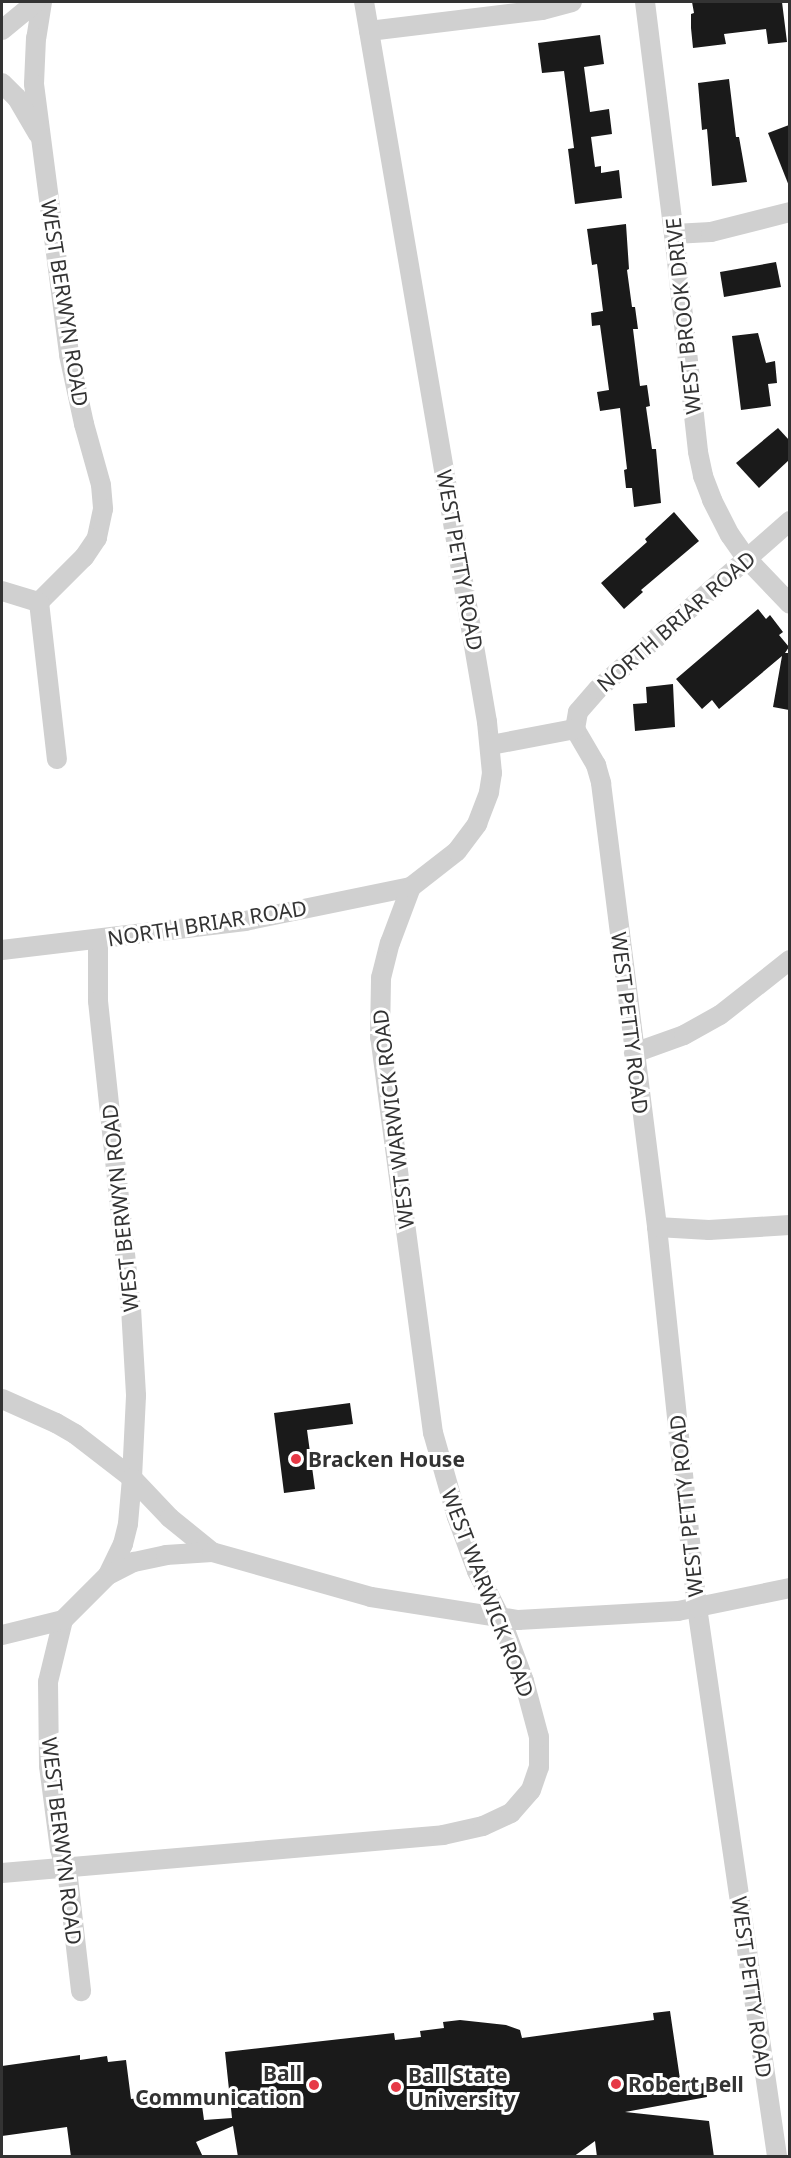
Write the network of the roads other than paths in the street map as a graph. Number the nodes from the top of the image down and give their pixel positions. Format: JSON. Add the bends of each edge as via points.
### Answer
{"nodes":[{"id":1,"x":36,"y":2,"type":"edge"},
{"id":2,"x":42,"y":2,"type":"edge"},
{"id":3,"x":364,"y":2,"type":"edge"},
{"id":4,"x":572,"y":2,"type":"edge"},
{"id":5,"x":645,"y":2,"type":"edge"},
{"id":6,"x":2,"y":30,"type":"edge"},
{"id":7,"x":369,"y":31,"type":"junction"},
{"id":8,"x":2,"y":83,"type":"edge"},
{"id":9,"x":42,"y":139,"type":"junction"},
{"id":10,"x":789,"y":212,"type":"edge"},
{"id":11,"x":675,"y":234,"type":"junction"},
{"id":12,"x":789,"y":521,"type":"edge"},
{"id":13,"x":747,"y":559,"type":"junction"},
{"id":14,"x":2,"y":591,"type":"edge"},
{"id":15,"x":39,"y":602,"type":"junction"},
{"id":16,"x":789,"y":604,"type":"edge"},
{"id":17,"x":575,"y":729,"type":"junction"},
{"id":18,"x":491,"y":745,"type":"junction"},
{"id":19,"x":57,"y":759,"type":"dead end"},
{"id":20,"x":411,"y":887,"type":"junction"},
{"id":21,"x":98,"y":939,"type":"junction"},
{"id":22,"x":2,"y":950,"type":"edge"},
{"id":23,"x":789,"y":960,"type":"edge"},
{"id":24,"x":634,"y":1053,"type":"junction"},
{"id":25,"x":789,"y":1225,"type":"edge"},
{"id":26,"x":657,"y":1227,"type":"junction"},
{"id":27,"x":2,"y":1399,"type":"edge"},
{"id":28,"x":132,"y":1478,"type":"junction"},
{"id":29,"x":212,"y":1552,"type":"junction"},
{"id":30,"x":108,"y":1575,"type":"junction"},
{"id":31,"x":789,"y":1588,"type":"edge"},
{"id":32,"x":697,"y":1607,"type":"junction"},
{"id":33,"x":501,"y":1619,"type":"junction"},
{"id":34,"x":63,"y":1620,"type":"junction"},
{"id":35,"x":2,"y":1635,"type":"edge"},
{"id":36,"x":65,"y":1866,"type":"junction"},
{"id":37,"x":2,"y":1873,"type":"edge"},
{"id":38,"x":81,"y":1992,"type":"dead end"},
{"id":39,"x":777,"y":2157,"type":"edge"}],
"edges":[{"from":1,"to":6,"type":"street"},
{"from":2,"to":9,"type":"street","name":"WEST BERWYN ROAD","via":[[34,58]]},
{"from":3,"to":7,"type":"street","name":"WEST PETTY ROAD"},
{"from":4,"to":7,"type":"street","via":[[542,10]]},
{"from":5,"to":11,"type":"street","name":"WEST BROOK DRIVE"},
{"from":7,"to":18,"type":"street","name":"WEST PETTY ROAD"},
{"from":8,"to":9,"type":"street","via":[[17,98]]},
{"from":9,"to":15,"type":"street","name":"WEST BERWYN ROAD","via":[[69,355],[104,508],[97,538],[84,557]]},
{"from":10,"to":11,"type":"street","via":[[711,232]]},
{"from":11,"to":13,"type":"street","name":"WEST BROOK DRIVE","via":[[703,476],[720,517]]},
{"from":12,"to":13,"type":"street","name":"NORTH BRIAR ROAD"},
{"from":13,"to":16,"type":"street","name":"WEST BROOK DRIVE"},
{"from":13,"to":17,"type":"street","name":"NORTH BRIAR ROAD","via":[[592,694],[578,712]]},
{"from":14,"to":15,"type":"street"},
{"from":15,"to":19,"type":"street"},
{"from":17,"to":18,"type":"street"},
{"from":17,"to":24,"type":"street","name":"WEST PETTY ROAD","via":[[596,765],[601,783]]},
{"from":18,"to":20,"type":"street","via":[[489,792],[477,824],[457,851]]},
{"from":20,"to":21,"type":"street","name":"NORTH BRIAR ROAD","via":[[245,921]]},
{"from":20,"to":33,"type":"street","name":"WEST WARWICK ROAD","via":[[381,978],[380,1037],[433,1433],[457,1517],[477,1571]]},
{"from":21,"to":22,"type":"street","name":"NORTH BRIAR ROAD"},
{"from":21,"to":28,"type":"street","name":"WEST BERWYN ROAD","via":[[98,1001],[131,1308],[136,1396]]},
{"from":23,"to":24,"type":"street","via":[[720,1015],[684,1035]]},
{"from":24,"to":26,"type":"street","name":"WEST PETTY ROAD"},
{"from":25,"to":26,"type":"street","via":[[709,1230]]},
{"from":26,"to":32,"type":"street","name":"WEST PETTY ROAD"},
{"from":27,"to":28,"type":"street","via":[[75,1434]]},
{"from":28,"to":29,"type":"street","via":[[170,1518]]},
{"from":28,"to":30,"type":"street","name":"WEST BERWYN ROAD","via":[[128,1524]]},
{"from":29,"to":30,"type":"street","via":[[150,1557]]},
{"from":29,"to":33,"type":"street","via":[[371,1598]]},
{"from":30,"to":34,"type":"street"},
{"from":31,"to":32,"type":"street"},
{"from":32,"to":33,"type":"street","via":[[598,1617]]},
{"from":32,"to":39,"type":"street","name":"WEST PETTY ROAD"},
{"from":33,"to":36,"type":"street","name":"WEST WARWICK ROAD","via":[[524,1681],[541,1751],[531,1790],[511,1814],[483,1826],[395,1841]]},
{"from":34,"to":35,"type":"street"},
{"from":34,"to":36,"type":"street","name":"WEST BERWYN ROAD","via":[[52,1656],[47,1713],[51,1778]]},
{"from":36,"to":37,"type":"street","name":"WEST WARWICK ROAD"},
{"from":36,"to":38,"type":"street","name":"WEST BERWYN ROAD"}]}
